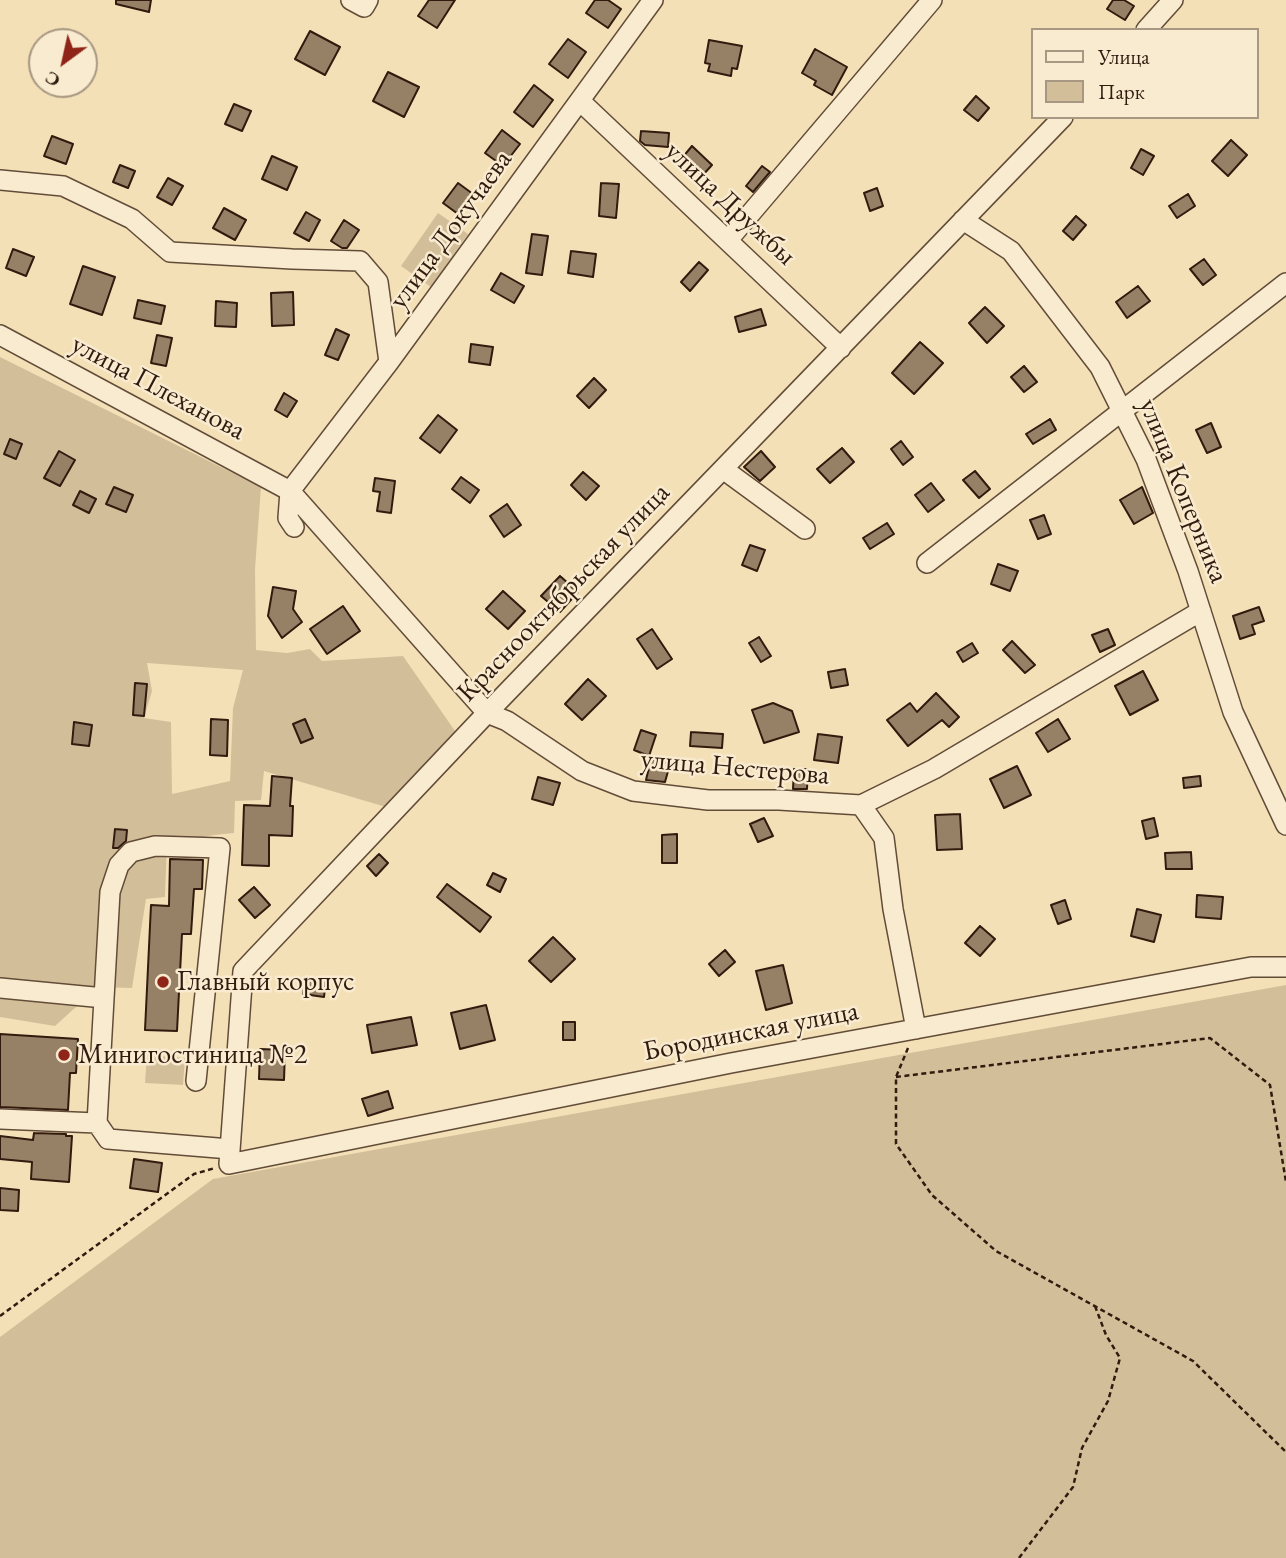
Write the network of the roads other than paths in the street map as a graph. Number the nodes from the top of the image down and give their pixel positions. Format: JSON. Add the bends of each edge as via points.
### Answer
{"nodes":[{"id":1,"x":653,"y":0,"type":"edge"},
{"id":2,"x":932,"y":0,"type":"edge"},
{"id":3,"x":1174,"y":0,"type":"edge"},
{"id":4,"x":1148,"y":28,"type":"edge"},
{"id":5,"x":580,"y":101,"type":"junction"},
{"id":6,"x":1061,"y":119,"type":"edge"},
{"id":7,"x":0,"y":180,"type":"edge"},
{"id":8,"x":964,"y":220,"type":"junction"},
{"id":9,"x":728,"y":240,"type":"junction"},
{"id":10,"x":1286,"y":283,"type":"edge"},
{"id":11,"x":0,"y":335,"type":"edge"},
{"id":12,"x":841,"y":348,"type":"junction"},
{"id":13,"x":389,"y":362,"type":"junction"},
{"id":14,"x":1122,"y":411,"type":"junction"},
{"id":15,"x":723,"y":469,"type":"junction"},
{"id":16,"x":290,"y":491,"type":"junction"},
{"id":17,"x":294,"y":527,"type":"dead end"},
{"id":18,"x":804,"y":529,"type":"dead end"},
{"id":19,"x":927,"y":563,"type":"dead end"},
{"id":20,"x":1201,"y":611,"type":"junction"},
{"id":21,"x":487,"y":713,"type":"junction"},
{"id":22,"x":861,"y":805,"type":"junction"},
{"id":23,"x":1286,"y":825,"type":"edge"},
{"id":24,"x":1286,"y":967,"type":"edge"},
{"id":25,"x":0,"y":988,"type":"edge"},
{"id":26,"x":104,"y":998,"type":"junction"},
{"id":27,"x":915,"y":1030,"type":"junction"},
{"id":28,"x":197,"y":1081,"type":"dead end"},
{"id":29,"x":0,"y":1119,"type":"edge"},
{"id":30,"x":97,"y":1124,"type":"junction"},
{"id":31,"x":229,"y":1157,"type":"junction"}],
"edges":[{"from":1,"to":5,"type":"street","name":"улица Докучаева"},
{"from":2,"to":9,"type":"street"},
{"from":3,"to":4,"type":"street"},
{"from":5,"to":9,"type":"street","name":"улица Дружбы"},
{"from":5,"to":13,"type":"street","name":"улица Докучаева"},
{"from":6,"to":8,"type":"street","name":"Краснооктябрьская улица"},
{"from":7,"to":13,"type":"street","via":[[63,186],[132,219],[170,252],[360,261],[378,282]]},
{"from":8,"to":12,"type":"street","name":"Краснооктябрьская улица"},
{"from":8,"to":14,"type":"street","name":"улица Коперника","via":[[1011,251],[1100,367]]},
{"from":9,"to":12,"type":"street","name":"улица Дружбы"},
{"from":10,"to":14,"type":"street"},
{"from":11,"to":16,"type":"street","name":"улица Плеханова"},
{"from":12,"to":15,"type":"street","name":"Краснооктябрьская улица"},
{"from":13,"to":16,"type":"street","name":"улица Докучаева"},
{"from":14,"to":19,"type":"street"},
{"from":14,"to":20,"type":"street","name":"улица Коперника","via":[[1146,459]]},
{"from":15,"to":18,"type":"street"},
{"from":15,"to":21,"type":"street","name":"Краснооктябрьская улица"},
{"from":16,"to":17,"type":"street","via":[[288,518]]},
{"from":16,"to":21,"type":"street","name":"улица Нестерова"},
{"from":20,"to":22,"type":"street","name":"улица Нестерова","via":[[934,769]]},
{"from":20,"to":23,"type":"street","name":"улица Коперника","via":[[1233,712]]},
{"from":21,"to":22,"type":"street","name":"улица Нестерова","via":[[507,721],[582,771],[633,791],[708,800]]},
{"from":21,"to":31,"type":"street","name":"Краснооктябрьская улица","via":[[243,971]]},
{"from":22,"to":27,"type":"street","via":[[884,838]]},
{"from":24,"to":27,"type":"street","name":"Бородинская улица","via":[[1251,967]]},
{"from":25,"to":26,"type":"street"},
{"from":26,"to":28,"type":"street","via":[[110,892],[119,865],[131,852],[155,846],[220,848]]},
{"from":26,"to":30,"type":"street"},
{"from":27,"to":31,"type":"street","name":"Бородинская улица"},
{"from":29,"to":30,"type":"street"},
{"from":30,"to":31,"type":"street","name":"Бородинская улица","via":[[108,1139]]}]}
